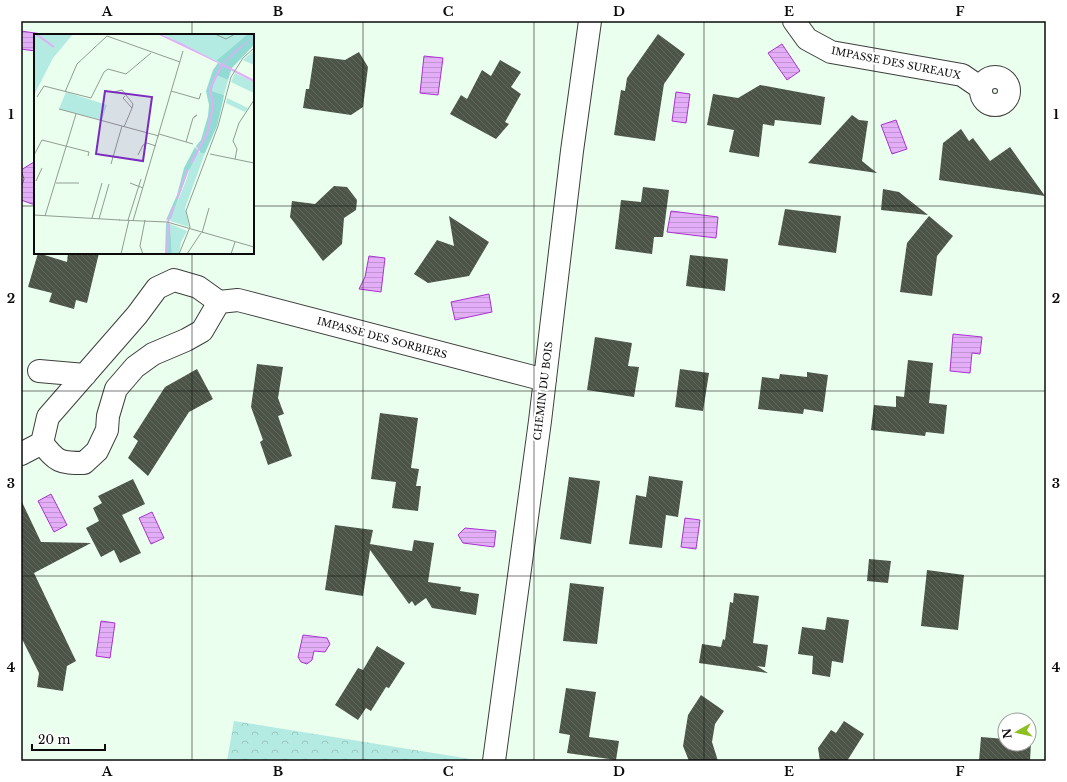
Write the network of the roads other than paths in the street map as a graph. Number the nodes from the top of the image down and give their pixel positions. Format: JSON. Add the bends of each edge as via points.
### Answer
{"nodes":[{"id":1,"x":590,"y":21,"type":"edge"},
{"id":2,"x":794,"y":21,"type":"edge"},
{"id":3,"x":982,"y":88,"type":"dead end"},
{"id":4,"x":219,"y":302,"type":"junction"},
{"id":5,"x":39,"y":370,"type":"dead end"},
{"id":6,"x":85,"y":375,"type":"junction"},
{"id":7,"x":545,"y":380,"type":"junction"},
{"id":8,"x":42,"y":443,"type":"junction"},
{"id":9,"x":21,"y":454,"type":"edge"},
{"id":10,"x":494,"y":761,"type":"edge"}],
"edges":[{"from":1,"to":7,"type":"street","name":"CHEMIN DU BOIS"},
{"from":2,"to":3,"type":"street","name":"IMPASSE DES SUREAUX","via":[[807,39],[831,52],[962,75]]},
{"from":4,"to":6,"type":"street","via":[[198,287],[174,280],[157,288],[138,315]]},
{"from":4,"to":7,"type":"street","name":"IMPASSE DES SORBIERS","via":[[238,300]]},
{"from":4,"to":8,"type":"street","via":[[202,331],[153,354],[135,367],[116,389],[108,416],[107,430],[97,451],[84,462],[68,463],[54,458]]},
{"from":5,"to":6,"type":"street"},
{"from":6,"to":8,"type":"street","via":[[48,417]]},
{"from":7,"to":10,"type":"street","name":"CHEMIN DU BOIS"},
{"from":8,"to":9,"type":"street"}]}
